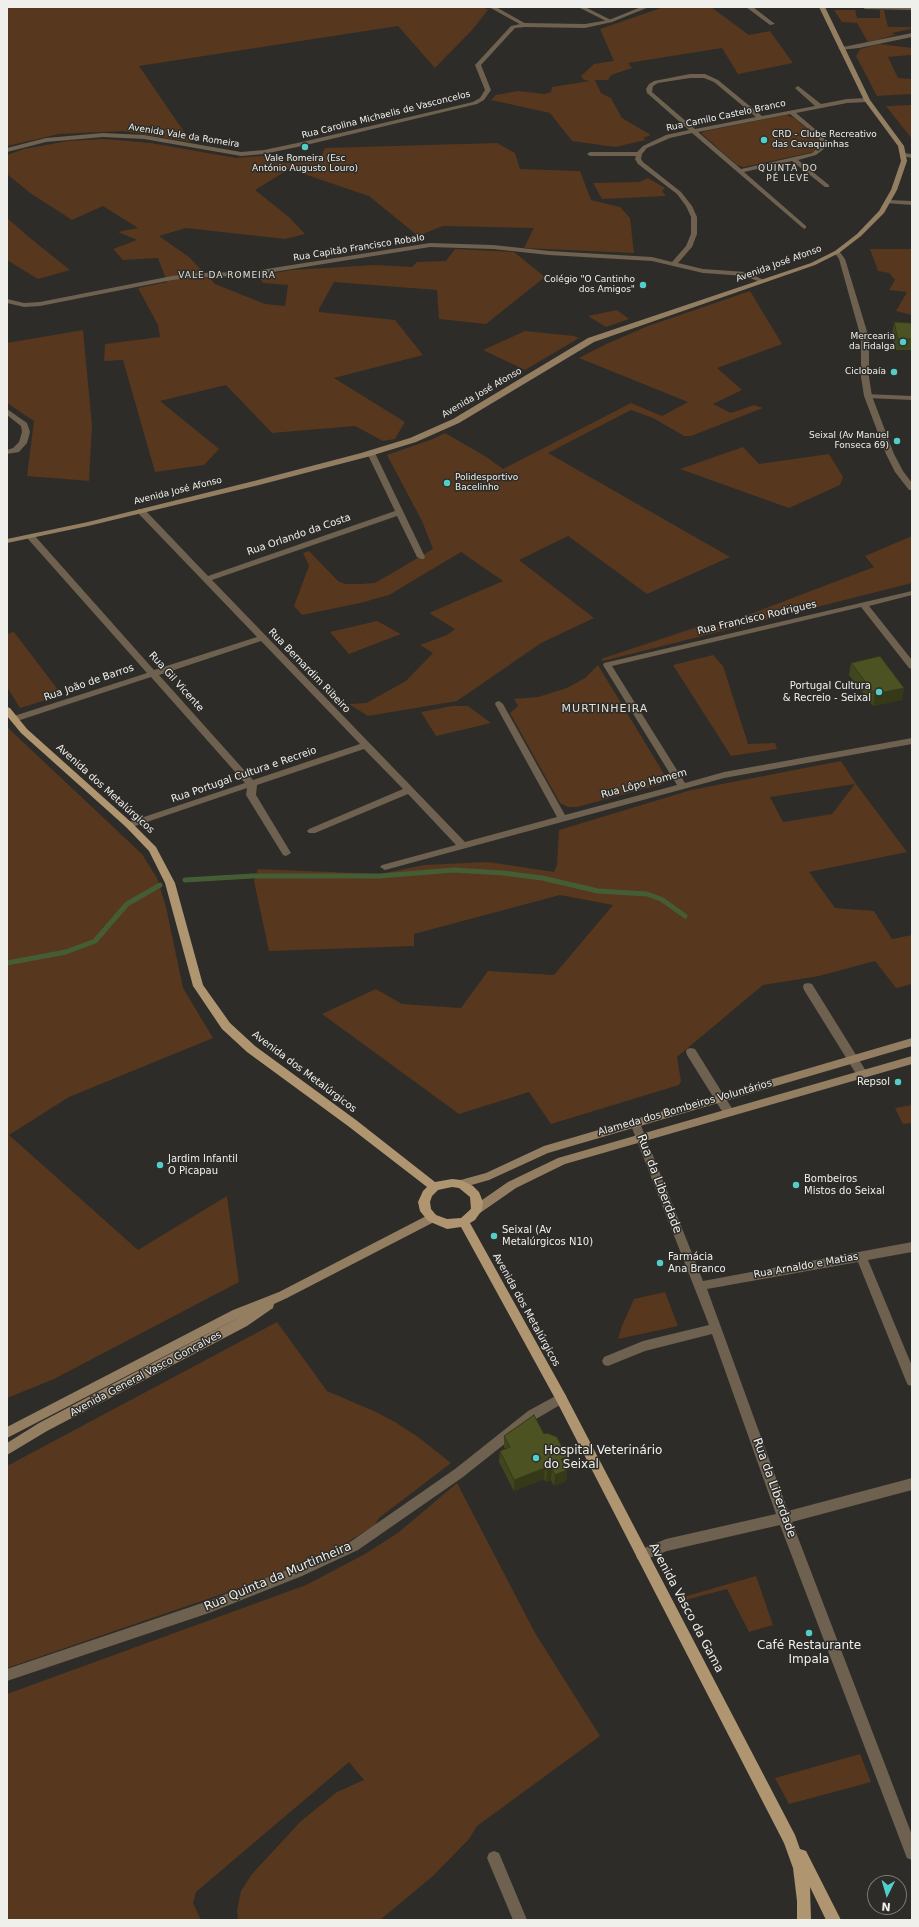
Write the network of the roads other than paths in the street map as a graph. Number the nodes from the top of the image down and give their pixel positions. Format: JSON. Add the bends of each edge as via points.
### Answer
{"nodes":[{"id":1,"x":492,"y":7,"type":"edge"},
{"id":2,"x":581,"y":7,"type":"edge"},
{"id":3,"x":646,"y":7,"type":"edge"},
{"id":4,"x":749,"y":7,"type":"edge"},
{"id":5,"x":822,"y":7,"type":"edge"},
{"id":6,"x":865,"y":7,"type":"edge"},
{"id":7,"x":887,"y":7,"type":"edge"},
{"id":8,"x":912,"y":8,"type":"edge"},
{"id":9,"x":610,"y":21,"type":"junction"},
{"id":10,"x":772,"y":24,"type":"dead end"},
{"id":11,"x":525,"y":25,"type":"junction"},
{"id":12,"x":912,"y":35,"type":"edge"},
{"id":13,"x":841,"y":48,"type":"junction"},
{"id":14,"x":798,"y":88,"type":"dead end"},
{"id":15,"x":867,"y":100,"type":"junction"},
{"id":16,"x":820,"y":106,"type":"junction"},
{"id":17,"x":791,"y":112,"type":"junction"},
{"id":18,"x":761,"y":118,"type":"junction"},
{"id":19,"x":694,"y":131,"type":"junction"},
{"id":20,"x":7,"y":150,"type":"edge"},
{"id":21,"x":264,"y":152,"type":"joint"},
{"id":22,"x":590,"y":154,"type":"dead end"},
{"id":23,"x":639,"y":154,"type":"junction"},
{"id":24,"x":903,"y":155,"type":"junction"},
{"id":25,"x":912,"y":156,"type":"edge"},
{"id":26,"x":793,"y":159,"type":"junction"},
{"id":27,"x":739,"y":171,"type":"junction"},
{"id":28,"x":827,"y":186,"type":"dead end"},
{"id":29,"x":888,"y":202,"type":"junction"},
{"id":30,"x":912,"y":203,"type":"edge"},
{"id":31,"x":804,"y":227,"type":"dead end"},
{"id":32,"x":837,"y":252,"type":"junction"},
{"id":33,"x":674,"y":263,"type":"junction"},
{"id":34,"x":762,"y":281,"type":"junction"},
{"id":35,"x":7,"y":301,"type":"edge"},
{"id":36,"x":868,"y":396,"type":"junction"},
{"id":37,"x":912,"y":398,"type":"edge"},
{"id":38,"x":7,"y":411,"type":"edge"},
{"id":39,"x":7,"y":418,"type":"edge"},
{"id":40,"x":16,"y":418,"type":"junction"},
{"id":41,"x":7,"y":452,"type":"edge"},
{"id":42,"x":371,"y":453,"type":"junction"},
{"id":43,"x":912,"y":488,"type":"edge"},
{"id":44,"x":141,"y":511,"type":"junction"},
{"id":45,"x":400,"y":512,"type":"junction"},
{"id":46,"x":31,"y":537,"type":"junction"},
{"id":47,"x":7,"y":541,"type":"edge"},
{"id":48,"x":421,"y":557,"type":"dead end"},
{"id":49,"x":206,"y":579,"type":"junction"},
{"id":50,"x":912,"y":592,"type":"edge"},
{"id":51,"x":862,"y":604,"type":"junction"},
{"id":52,"x":262,"y":638,"type":"junction"},
{"id":53,"x":912,"y":651,"type":"edge"},
{"id":54,"x":901,"y":652,"type":"junction"},
{"id":55,"x":912,"y":666,"type":"edge"},
{"id":56,"x":153,"y":672,"type":"junction"},
{"id":57,"x":499,"y":704,"type":"dead end"},
{"id":58,"x":7,"y":710,"type":"edge"},
{"id":59,"x":14,"y":719,"type":"junction"},
{"id":60,"x":912,"y":740,"type":"edge"},
{"id":61,"x":366,"y":744,"type":"junction"},
{"id":62,"x":252,"y":785,"type":"junction"},
{"id":63,"x":682,"y":785,"type":"junction"},
{"id":64,"x":409,"y":790,"type":"junction"},
{"id":65,"x":562,"y":818,"type":"junction"},
{"id":66,"x":129,"y":825,"type":"junction"},
{"id":67,"x":312,"y":831,"type":"dead end"},
{"id":68,"x":462,"y":845,"type":"junction"},
{"id":69,"x":286,"y":853,"type":"dead end"},
{"id":70,"x":385,"y":867,"type":"dead end"},
{"id":71,"x":808,"y":987,"type":"dead end"},
{"id":72,"x":912,"y":1042,"type":"edge"},
{"id":73,"x":691,"y":1052,"type":"dead end"},
{"id":74,"x":853,"y":1060,"type":"junction"},
{"id":75,"x":912,"y":1060,"type":"edge"},
{"id":76,"x":862,"y":1074,"type":"junction"},
{"id":77,"x":720,"y":1098,"type":"junction"},
{"id":78,"x":729,"y":1113,"type":"junction"},
{"id":79,"x":635,"y":1122,"type":"junction"},
{"id":80,"x":641,"y":1138,"type":"junction"},
{"id":81,"x":461,"y":1184,"type":"junction"},
{"id":82,"x":434,"y":1187,"type":"junction"},
{"id":83,"x":476,"y":1210,"type":"junction"},
{"id":84,"x":432,"y":1218,"type":"junction"},
{"id":85,"x":464,"y":1222,"type":"junction"},
{"id":86,"x":912,"y":1247,"type":"edge"},
{"id":87,"x":861,"y":1256,"type":"junction"},
{"id":88,"x":699,"y":1286,"type":"junction"},
{"id":89,"x":283,"y":1295,"type":"junction"},
{"id":90,"x":716,"y":1328,"type":"junction"},
{"id":91,"x":608,"y":1361,"type":"dead end"},
{"id":92,"x":912,"y":1381,"type":"edge"},
{"id":93,"x":558,"y":1393,"type":"junction"},
{"id":94,"x":7,"y":1433,"type":"edge"},
{"id":95,"x":7,"y":1450,"type":"edge"},
{"id":96,"x":912,"y":1484,"type":"edge"},
{"id":97,"x":784,"y":1518,"type":"junction"},
{"id":98,"x":642,"y":1555,"type":"junction"},
{"id":99,"x":7,"y":1674,"type":"edge"},
{"id":100,"x":790,"y":1840,"type":"junction"},
{"id":101,"x":912,"y":1853,"type":"edge"},
{"id":102,"x":494,"y":1858,"type":"dead end"},
{"id":103,"x":520,"y":1920,"type":"edge"},
{"id":104,"x":804,"y":1920,"type":"edge"},
{"id":105,"x":834,"y":1920,"type":"edge"}],
"edges":[{"from":1,"to":11,"type":"street"},
{"from":2,"to":9,"type":"street"},
{"from":3,"to":9,"type":"street"},
{"from":4,"to":10,"type":"street"},
{"from":5,"to":13,"type":"main road"},
{"from":6,"to":7,"type":"street"},
{"from":7,"to":8,"type":"street"},
{"from":9,"to":11,"type":"street","via":[[575,27]]},
{"from":11,"to":21,"type":"street","name":"Rua Carolina Michaelis de Vasconcelos","via":[[513,27],[478,65],[488,90],[482,100]]},
{"from":12,"to":13,"type":"street"},
{"from":13,"to":15,"type":"main road"},
{"from":14,"to":16,"type":"street"},
{"from":15,"to":16,"type":"street","name":"Rua Camilo Castelo Branco"},
{"from":15,"to":24,"type":"main road","via":[[896,138]]},
{"from":16,"to":17,"type":"street","name":"Rua Camilo Castelo Branco"},
{"from":17,"to":18,"type":"street","name":"Rua Camilo Castelo Branco"},
{"from":17,"to":26,"type":"street","via":[[824,142],[814,154]]},
{"from":18,"to":19,"type":"street","name":"Rua Camilo Castelo Branco"},
{"from":18,"to":19,"type":"street","via":[[716,80],[705,76],[690,76],[651,85],[649,92]]},
{"from":19,"to":23,"type":"street","name":"Rua Camilo Castelo Branco","via":[[656,141]]},
{"from":19,"to":27,"type":"street"},
{"from":20,"to":21,"type":"street","name":"Avenida Vale da Romeira","via":[[64,138],[109,135],[144,137],[233,154]]},
{"from":22,"to":23,"type":"street"},
{"from":23,"to":33,"type":"street","via":[[638,159],[644,168],[679,193],[692,212],[695,226],[692,241]]},
{"from":24,"to":25,"type":"street"},
{"from":24,"to":29,"type":"main road","name":"Avenida José Afonso","via":[[902,169]]},
{"from":26,"to":27,"type":"street"},
{"from":26,"to":28,"type":"street"},
{"from":27,"to":31,"type":"street"},
{"from":29,"to":30,"type":"street"},
{"from":29,"to":32,"type":"main road","name":"Avenida José Afonso","via":[[874,221]]},
{"from":32,"to":34,"type":"main road","name":"Avenida José Afonso","via":[[812,264]]},
{"from":32,"to":36,"type":"street","via":[[842,259],[865,338],[865,377]]},
{"from":33,"to":34,"type":"street","name":"Rua Capitão Francisco Robalo","via":[[703,270],[746,274]]},
{"from":33,"to":35,"type":"street","name":"Rua Capitão Francisco Robalo","via":[[652,259],[493,247],[421,246],[248,274],[172,278],[45,304],[24,305]]},
{"from":34,"to":42,"type":"main road","name":"Avenida José Afonso","via":[[591,340],[456,421],[414,440]]},
{"from":36,"to":37,"type":"street"},
{"from":36,"to":43,"type":"street","via":[[890,454]]},
{"from":38,"to":40,"type":"street"},
{"from":39,"to":40,"type":"street"},
{"from":40,"to":41,"type":"street","via":[[24,425],[26,432],[23,443],[16,450]]},
{"from":42,"to":44,"type":"main road","name":"Avenida José Afonso"},
{"from":42,"to":45,"type":"street"},
{"from":44,"to":46,"type":"main road","name":"Avenida José Afonso"},
{"from":44,"to":49,"type":"street","name":"Rua Bernardim Ribeiro"},
{"from":45,"to":48,"type":"street"},
{"from":45,"to":49,"type":"street","name":"Rua Orlando da Costa"},
{"from":46,"to":47,"type":"main road","name":"Avenida José Afonso"},
{"from":46,"to":56,"type":"street","name":"Rua Gil Vicente"},
{"from":49,"to":52,"type":"street","name":"Rua Bernardim Ribeiro"},
{"from":50,"to":51,"type":"street","name":"Rua Francisco Rodrigues"},
{"from":51,"to":54,"type":"street"},
{"from":51,"to":63,"type":"street","name":"Rua Francisco Rodrigues","via":[[607,665]]},
{"from":52,"to":56,"type":"street","name":"Rua João de Barros"},
{"from":52,"to":61,"type":"street","name":"Rua Bernardim Ribeiro"},
{"from":53,"to":54,"type":"street"},
{"from":54,"to":55,"type":"street"},
{"from":56,"to":59,"type":"street","name":"Rua João de Barros"},
{"from":56,"to":62,"type":"street","name":"Rua Gil Vicente"},
{"from":57,"to":65,"type":"street"},
{"from":58,"to":59,"type":"main road","name":"Avenida dos Metalúrgicos"},
{"from":59,"to":66,"type":"main road","name":"Avenida dos Metalúrgicos","via":[[28,735]]},
{"from":60,"to":63,"type":"street","name":"Rua Lôpo Homem"},
{"from":61,"to":62,"type":"street","name":"Rua Portugal Cultura e Recreio"},
{"from":61,"to":64,"type":"street","name":"Rua Bernardim Ribeiro"},
{"from":62,"to":66,"type":"street","name":"Rua Portugal Cultura e Recreio"},
{"from":62,"to":69,"type":"street","name":"Rua Gil Vicente","via":[[251,795]]},
{"from":63,"to":65,"type":"street","name":"Rua Lôpo Homem"},
{"from":64,"to":67,"type":"street"},
{"from":64,"to":68,"type":"street","name":"Rua Bernardim Ribeiro"},
{"from":65,"to":68,"type":"street","name":"Rua Lôpo Homem"},
{"from":66,"to":82,"type":"main road","name":"Avenida dos Metalúrgicos","via":[[152,849],[162,866],[170,883],[198,986],[226,1026],[251,1049]]},
{"from":68,"to":70,"type":"street","name":"Rua Lôpo Homem"},
{"from":71,"to":74,"type":"street"},
{"from":72,"to":74,"type":"main road","name":"Alameda dos Bombeiros Voluntários"},
{"from":73,"to":77,"type":"street"},
{"from":74,"to":76,"type":"street"},
{"from":74,"to":77,"type":"main road","name":"Alameda dos Bombeiros Voluntários"},
{"from":75,"to":76,"type":"main road","name":"Alameda dos Bombeiros Voluntários"},
{"from":76,"to":78,"type":"main road","name":"Alameda dos Bombeiros Voluntários"},
{"from":77,"to":78,"type":"street"},
{"from":77,"to":79,"type":"main road","name":"Alameda dos Bombeiros Voluntários"},
{"from":78,"to":80,"type":"main road","name":"Alameda dos Bombeiros Voluntários"},
{"from":79,"to":80,"type":"street","name":"Rua da Liberdade"},
{"from":79,"to":81,"type":"main road","name":"Alameda dos Bombeiros Voluntários","via":[[544,1150],[488,1176]]},
{"from":80,"to":83,"type":"main road","name":"Alameda dos Bombeiros Voluntários","via":[[562,1161],[502,1190]]},
{"from":80,"to":88,"type":"street","name":"Rua da Liberdade"},
{"from":81,"to":82,"type":"main road","via":[[447,1183]]},
{"from":81,"to":83,"type":"main road","via":[[475,1195]]},
{"from":82,"to":84,"type":"main road","via":[[424,1202],[426,1211]]},
{"from":83,"to":85,"type":"main road"},
{"from":84,"to":85,"type":"main road","via":[[447,1224]]},
{"from":84,"to":89,"type":"main road","name":"Avenida General Vasco Gonçalves"},
{"from":85,"to":93,"type":"main road","name":"Avenida dos Metalúrgicos"},
{"from":86,"to":87,"type":"street","name":"Rua Arnaldo e Matias"},
{"from":87,"to":88,"type":"street","name":"Rua Arnaldo e Matias"},
{"from":87,"to":92,"type":"street"},
{"from":88,"to":90,"type":"street","name":"Rua da Liberdade"},
{"from":89,"to":94,"type":"main road","name":"Avenida General Vasco Gonçalves","via":[[237,1313]]},
{"from":89,"to":95,"type":"main road","name":"Avenida General Vasco Gonçalves","via":[[243,1323],[43,1427]]},
{"from":90,"to":91,"type":"street","via":[[643,1346]]},
{"from":90,"to":97,"type":"street","name":"Rua da Liberdade"},
{"from":93,"to":98,"type":"main road","name":"Avenida Vasco da Gama"},
{"from":93,"to":99,"type":"street","name":"Rua Quinta da Murtinheira","via":[[459,1473],[354,1546],[209,1608]]},
{"from":96,"to":97,"type":"street"},
{"from":97,"to":98,"type":"street","via":[[666,1545]]},
{"from":97,"to":101,"type":"street","name":"Rua da Liberdade"},
{"from":98,"to":100,"type":"main road","name":"Avenida Vasco da Gama"},
{"from":100,"to":104,"type":"main road","name":"Avenida Vasco da Gama","via":[[800,1868]]},
{"from":100,"to":105,"type":"main road","name":"Avenida Vasco da Gama","via":[[816,1882]]},
{"from":102,"to":103,"type":"street"}]}
